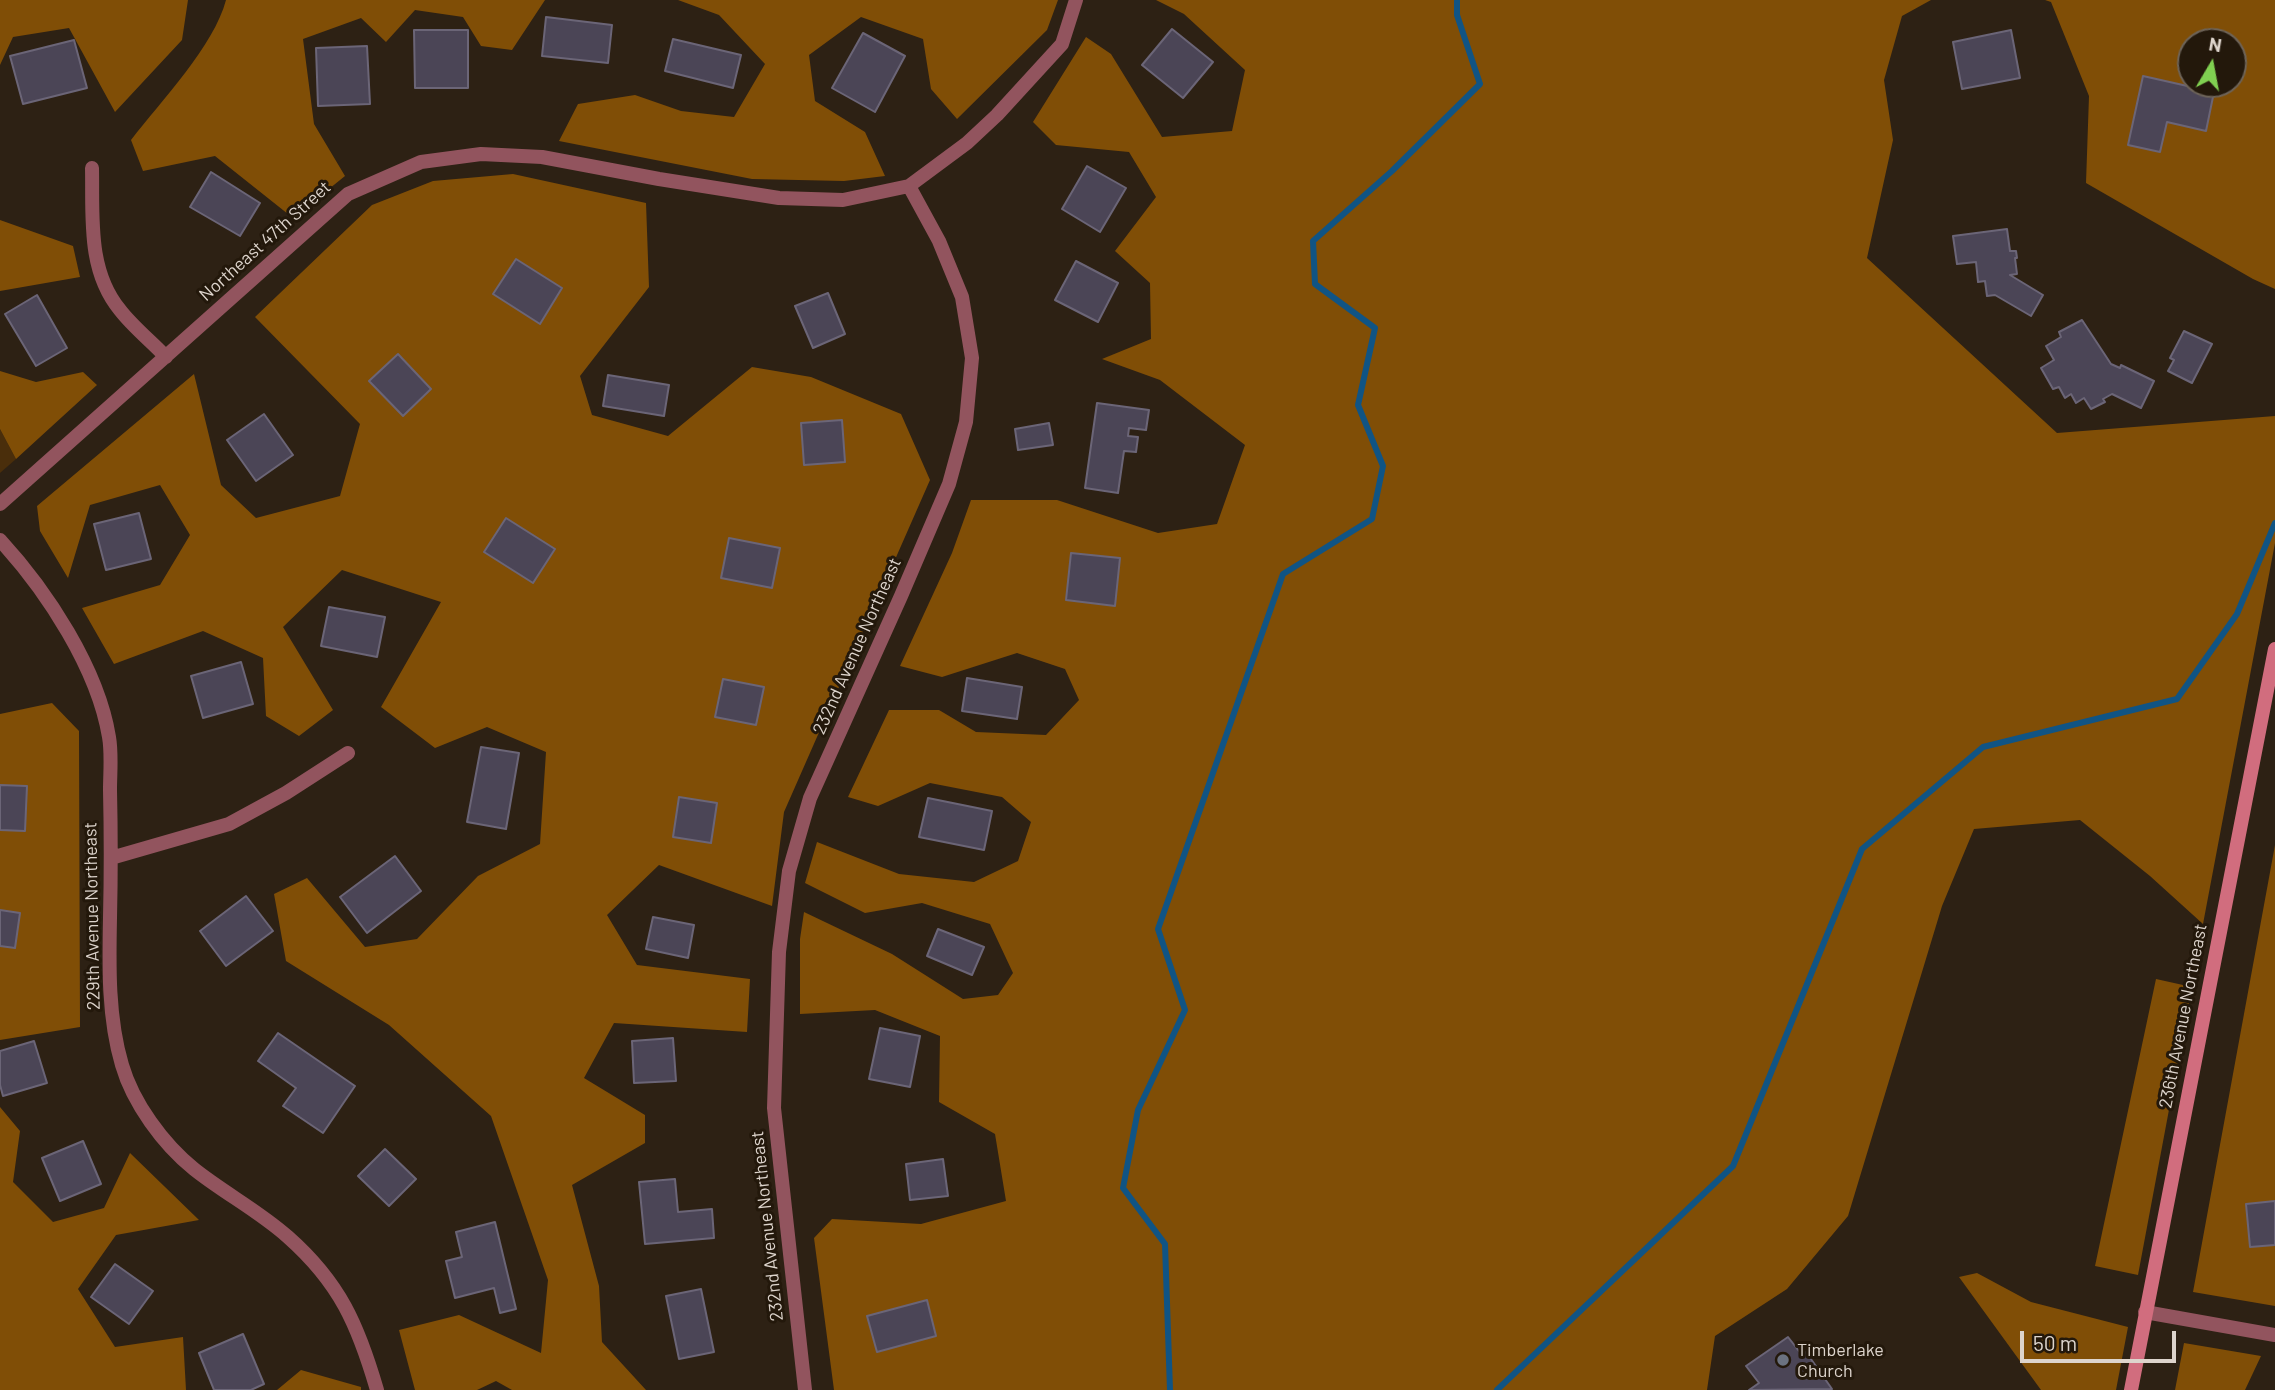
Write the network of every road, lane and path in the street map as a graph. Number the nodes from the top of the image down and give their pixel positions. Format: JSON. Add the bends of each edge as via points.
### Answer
{"nodes":[{"id":1,"x":1076,"y":0,"type":"edge"},
{"id":2,"x":92,"y":168,"type":"dead end"},
{"id":3,"x":909,"y":186,"type":"junction"},
{"id":4,"x":166,"y":357,"type":"junction"},
{"id":5,"x":0,"y":504,"type":"edge"},
{"id":6,"x":0,"y":540,"type":"edge"},
{"id":7,"x":2275,"y":649,"type":"edge"},
{"id":8,"x":348,"y":753,"type":"dead end"},
{"id":9,"x":111,"y":858,"type":"junction"},
{"id":10,"x":2144,"y":1312,"type":"junction"},
{"id":11,"x":2275,"y":1335,"type":"edge"},
{"id":12,"x":377,"y":1390,"type":"edge"},
{"id":13,"x":805,"y":1390,"type":"edge"},
{"id":14,"x":2131,"y":1390,"type":"edge"}],
"edges":[{"from":1,"to":3,"type":"street","via":[[1062,44],[998,115]]},
{"from":2,"to":4,"type":"street","via":[[93,246],[102,280],[119,309]]},
{"from":3,"to":4,"type":"street","name":"Northeast 47th Street","via":[[844,200],[779,198],[542,157],[481,154],[421,162],[348,194]]},
{"from":3,"to":13,"type":"street","name":"232nd Avenue Northeast","via":[[962,297],[972,358],[967,422],[949,484],[810,798],[789,871],[779,952],[774,1108]]},
{"from":4,"to":5,"type":"street","name":"Northeast 47th Street"},
{"from":6,"to":9,"type":"street","name":"229th Avenue Northeast","via":[[49,600],[101,701],[110,739]]},
{"from":7,"to":10,"type":"street","name":"236th Avenue Northeast"},
{"from":8,"to":9,"type":"street","via":[[229,824]]},
{"from":9,"to":12,"type":"street","name":"229th Avenue Northeast","via":[[113,1023],[122,1066],[135,1096],[161,1135],[193,1168],[265,1217],[319,1269],[345,1303]]},
{"from":10,"to":11,"type":"street"},
{"from":10,"to":14,"type":"street","name":"236th Avenue Northeast"}]}
